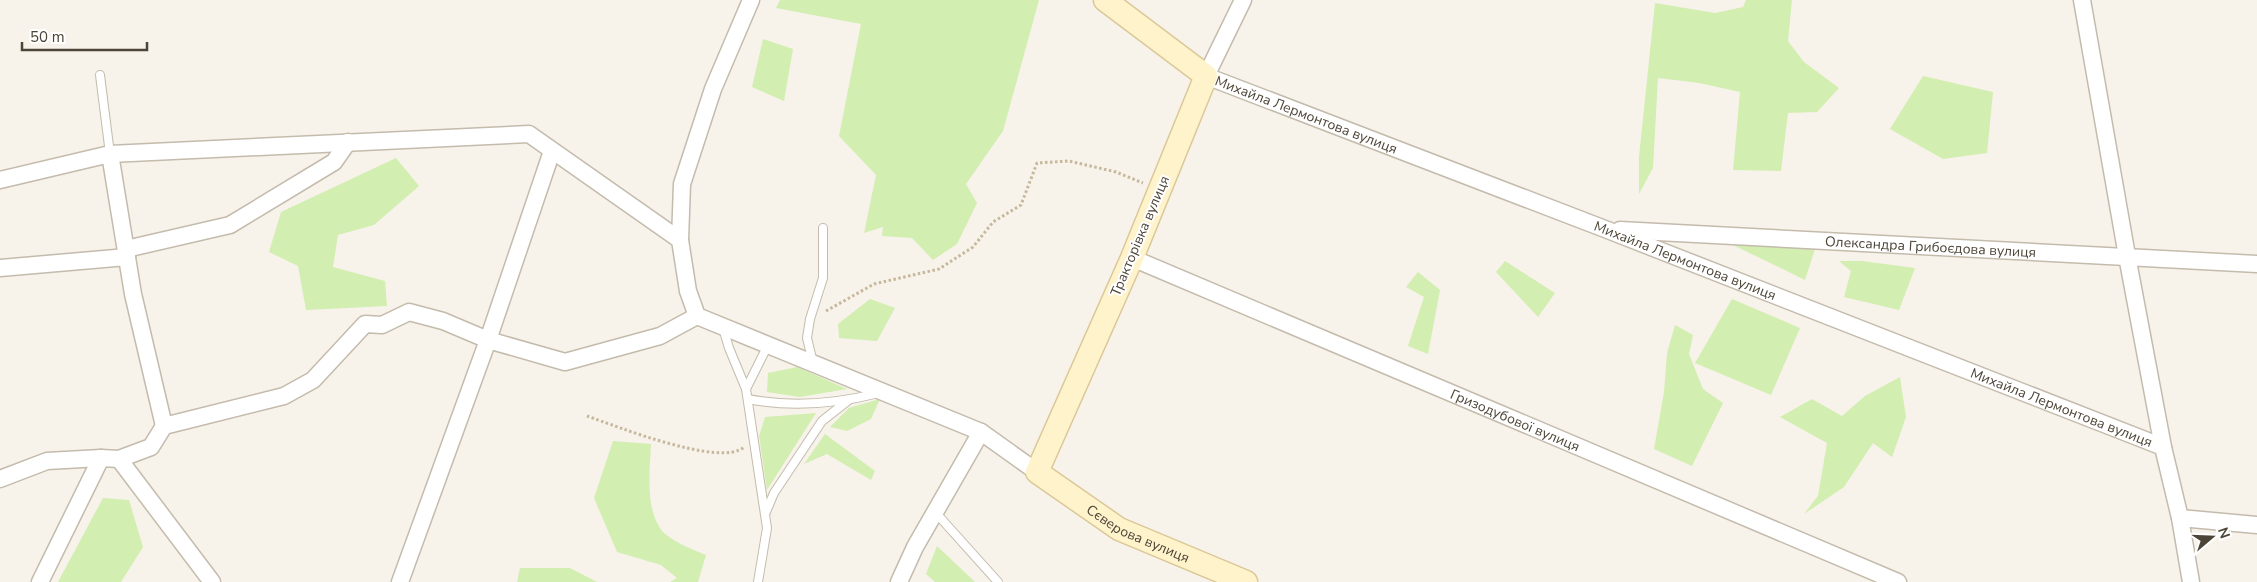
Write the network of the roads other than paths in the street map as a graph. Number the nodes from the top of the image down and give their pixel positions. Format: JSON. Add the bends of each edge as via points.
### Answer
{"nodes":[{"id":1,"x":751,"y":0,"type":"edge"},
{"id":2,"x":1105,"y":0,"type":"edge"},
{"id":3,"x":1243,"y":0,"type":"edge"},
{"id":4,"x":2082,"y":0,"type":"edge"},
{"id":5,"x":100,"y":75,"type":"dead end"},
{"id":6,"x":1206,"y":76,"type":"junction"},
{"id":7,"x":348,"y":142,"type":"junction"},
{"id":8,"x":552,"y":151,"type":"junction"},
{"id":9,"x":110,"y":154,"type":"junction"},
{"id":10,"x":0,"y":180,"type":"edge"},
{"id":11,"x":823,"y":228,"type":"dead end"},
{"id":12,"x":1605,"y":229,"type":"junction"},
{"id":13,"x":680,"y":240,"type":"junction"},
{"id":14,"x":126,"y":253,"type":"junction"},
{"id":15,"x":2127,"y":256,"type":"junction"},
{"id":16,"x":1132,"y":258,"type":"junction"},
{"id":17,"x":2257,"y":264,"type":"edge"},
{"id":18,"x":0,"y":268,"type":"edge"},
{"id":19,"x":697,"y":316,"type":"junction"},
{"id":20,"x":723,"y":327,"type":"junction"},
{"id":21,"x":488,"y":340,"type":"junction"},
{"id":22,"x":768,"y":345,"type":"junction"},
{"id":23,"x":813,"y":363,"type":"junction"},
{"id":24,"x":746,"y":389,"type":"junction"},
{"id":25,"x":883,"y":392,"type":"junction"},
{"id":26,"x":748,"y":399,"type":"junction"},
{"id":27,"x":850,"y":400,"type":"junction"},
{"id":28,"x":164,"y":426,"type":"junction"},
{"id":29,"x":981,"y":432,"type":"junction"},
{"id":30,"x":2163,"y":447,"type":"junction"},
{"id":31,"x":101,"y":458,"type":"junction"},
{"id":32,"x":119,"y":459,"type":"junction"},
{"id":33,"x":1037,"y":472,"type":"junction"},
{"id":34,"x":0,"y":479,"type":"edge"},
{"id":35,"x":936,"y":512,"type":"junction"},
{"id":36,"x":765,"y":514,"type":"junction"},
{"id":37,"x":2180,"y":518,"type":"junction"},
{"id":38,"x":2257,"y":525,"type":"edge"},
{"id":39,"x":40,"y":582,"type":"edge"},
{"id":40,"x":212,"y":582,"type":"edge"},
{"id":41,"x":400,"y":582,"type":"edge"},
{"id":42,"x":758,"y":582,"type":"edge"},
{"id":43,"x":899,"y":582,"type":"edge"},
{"id":44,"x":998,"y":582,"type":"edge"},
{"id":45,"x":1246,"y":582,"type":"edge"},
{"id":46,"x":1898,"y":582,"type":"edge"},
{"id":47,"x":2191,"y":582,"type":"edge"}],
"edges":[{"from":1,"to":13,"type":"street","via":[[713,89],[682,184]]},
{"from":2,"to":6,"type":"main road"},
{"from":3,"to":6,"type":"street","name":"Тракторівка вулиця"},
{"from":4,"to":15,"type":"street"},
{"from":5,"to":9,"type":"lane"},
{"from":6,"to":12,"type":"street","name":"Михайла Лермонтова вулиця"},
{"from":6,"to":16,"type":"main road","name":"Тракторівка вулиця"},
{"from":7,"to":8,"type":"street","via":[[529,134]]},
{"from":7,"to":9,"type":"street"},
{"from":7,"to":14,"type":"street","via":[[334,162],[230,225]]},
{"from":8,"to":13,"type":"street"},
{"from":8,"to":21,"type":"street"},
{"from":9,"to":10,"type":"street"},
{"from":9,"to":14,"type":"street"},
{"from":11,"to":23,"type":"lane","via":[[823,278],[808,338]]},
{"from":12,"to":15,"type":"street","name":"Олександра Грибоєдова вулиця"},
{"from":12,"to":30,"type":"street","name":"Михайла Лермонтова вулиця"},
{"from":13,"to":19,"type":"street","via":[[688,290]]},
{"from":14,"to":18,"type":"street"},
{"from":14,"to":28,"type":"street"},
{"from":15,"to":17,"type":"street","name":"Олександра Грибоєдова вулиця"},
{"from":15,"to":30,"type":"street"},
{"from":16,"to":33,"type":"main road","name":"Тракторівка вулиця"},
{"from":16,"to":46,"type":"street","name":"Гризодубової вулиця"},
{"from":19,"to":20,"type":"street"},
{"from":19,"to":21,"type":"street","via":[[660,336],[564,362]]},
{"from":20,"to":22,"type":"street"},
{"from":20,"to":24,"type":"lane"},
{"from":21,"to":28,"type":"street","via":[[443,321],[409,312],[382,325],[366,324],[313,380],[284,396]]},
{"from":21,"to":41,"type":"street"},
{"from":22,"to":23,"type":"street"},
{"from":22,"to":24,"type":"lane"},
{"from":23,"to":25,"type":"street"},
{"from":24,"to":26,"type":"lane"},
{"from":25,"to":27,"type":"lane"},
{"from":25,"to":29,"type":"street"},
{"from":26,"to":27,"type":"lane","via":[[774,404]]},
{"from":26,"to":36,"type":"lane"},
{"from":27,"to":36,"type":"lane","via":[[822,421],[774,493]]},
{"from":28,"to":32,"type":"street","via":[[151,447]]},
{"from":29,"to":33,"type":"street"},
{"from":29,"to":35,"type":"street"},
{"from":30,"to":37,"type":"street"},
{"from":31,"to":32,"type":"street"},
{"from":31,"to":34,"type":"street","via":[[47,461]]},
{"from":31,"to":39,"type":"street"},
{"from":32,"to":40,"type":"street"},
{"from":33,"to":45,"type":"main road","name":"Сєверова вулиця","via":[[1118,529]]},
{"from":35,"to":43,"type":"street"},
{"from":35,"to":44,"type":"lane"},
{"from":36,"to":42,"type":"lane","via":[[767,528]]},
{"from":37,"to":38,"type":"street"},
{"from":37,"to":47,"type":"street"}]}
